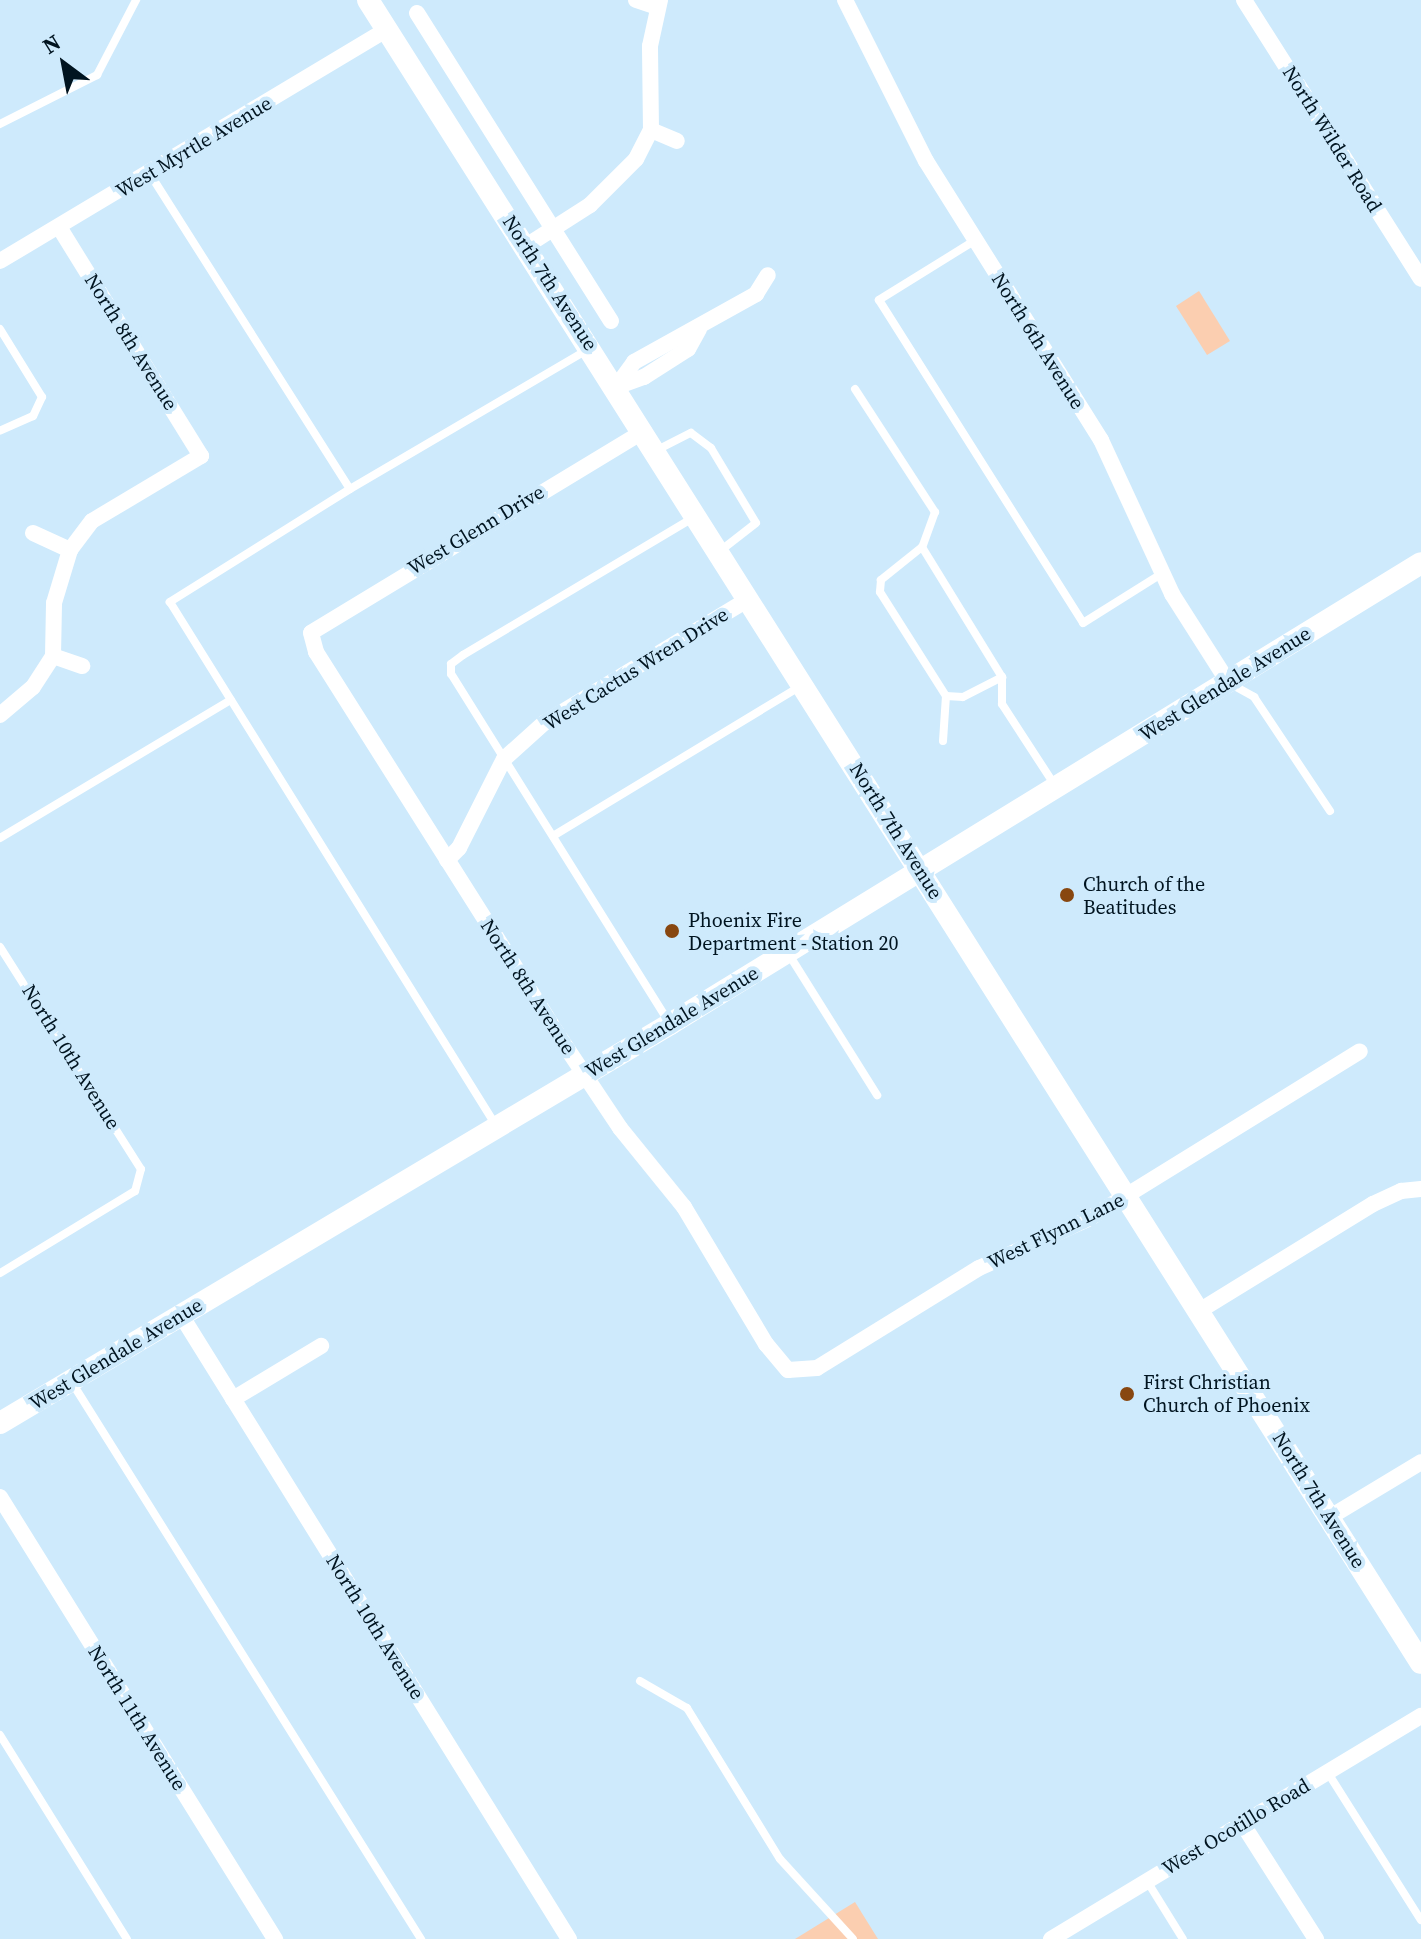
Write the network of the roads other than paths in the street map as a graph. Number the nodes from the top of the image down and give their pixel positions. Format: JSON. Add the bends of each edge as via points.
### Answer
{"nodes":[{"id":1,"x":136,"y":0,"type":"edge"},
{"id":2,"x":368,"y":0,"type":"edge"},
{"id":3,"x":636,"y":0,"type":"edge"},
{"id":4,"x":845,"y":0,"type":"edge"},
{"id":5,"x":1244,"y":0,"type":"edge"},
{"id":6,"x":659,"y":4,"type":"edge"},
{"id":7,"x":417,"y":13,"type":"dead end"},
{"id":8,"x":387,"y":29,"type":"junction"},
{"id":9,"x":0,"y":124,"type":"edge"},
{"id":10,"x":651,"y":130,"type":"junction"},
{"id":11,"x":677,"y":141,"type":"dead end"},
{"id":12,"x":150,"y":174,"type":"junction"},
{"id":13,"x":60,"y":229,"type":"junction"},
{"id":14,"x":554,"y":229,"type":"junction"},
{"id":15,"x":974,"y":241,"type":"junction"},
{"id":16,"x":526,"y":246,"type":"junction"},
{"id":17,"x":0,"y":261,"type":"edge"},
{"id":18,"x":768,"y":275,"type":"dead end"},
{"id":19,"x":1421,"y":279,"type":"edge"},
{"id":20,"x":611,"y":321,"type":"dead end"},
{"id":21,"x":0,"y":329,"type":"edge"},
{"id":22,"x":591,"y":348,"type":"junction"},
{"id":23,"x":616,"y":387,"type":"junction"},
{"id":24,"x":855,"y":389,"type":"dead end"},
{"id":25,"x":0,"y":431,"type":"edge"},
{"id":26,"x":644,"y":431,"type":"junction"},
{"id":27,"x":656,"y":450,"type":"junction"},
{"id":28,"x":350,"y":489,"type":"junction"},
{"id":29,"x":697,"y":515,"type":"junction"},
{"id":30,"x":33,"y":533,"type":"dead end"},
{"id":31,"x":922,"y":547,"type":"junction"},
{"id":32,"x":70,"y":550,"type":"junction"},
{"id":33,"x":720,"y":551,"type":"junction"},
{"id":34,"x":1421,"y":563,"type":"edge"},
{"id":35,"x":1161,"y":574,"type":"junction"},
{"id":36,"x":749,"y":599,"type":"junction"},
{"id":37,"x":311,"y":633,"type":"joint"},
{"id":38,"x":53,"y":656,"type":"junction"},
{"id":39,"x":82,"y":666,"type":"dead end"},
{"id":40,"x":1002,"y":677,"type":"junction"},
{"id":41,"x":1228,"y":682,"type":"junction"},
{"id":42,"x":803,"y":685,"type":"junction"},
{"id":43,"x":946,"y":696,"type":"junction"},
{"id":44,"x":231,"y":700,"type":"junction"},
{"id":45,"x":0,"y":715,"type":"edge"},
{"id":46,"x":943,"y":741,"type":"dead end"},
{"id":47,"x":504,"y":759,"type":"junction"},
{"id":48,"x":1057,"y":788,"type":"junction"},
{"id":49,"x":1330,"y":811,"type":"dead end"},
{"id":50,"x":553,"y":836,"type":"junction"},
{"id":51,"x":0,"y":838,"type":"edge"},
{"id":52,"x":447,"y":860,"type":"junction"},
{"id":53,"x":921,"y":871,"type":"junction"},
{"id":54,"x":0,"y":947,"type":"edge"},
{"id":55,"x":787,"y":953,"type":"junction"},
{"id":56,"x":670,"y":1024,"type":"junction"},
{"id":57,"x":1360,"y":1051,"type":"dead end"},
{"id":58,"x":584,"y":1075,"type":"junction"},
{"id":59,"x":877,"y":1095,"type":"dead end"},
{"id":60,"x":497,"y":1127,"type":"junction"},
{"id":61,"x":1421,"y":1189,"type":"edge"},
{"id":62,"x":1127,"y":1197,"type":"junction"},
{"id":63,"x":0,"y":1273,"type":"edge"},
{"id":64,"x":1199,"y":1311,"type":"junction"},
{"id":65,"x":181,"y":1315,"type":"junction"},
{"id":66,"x":321,"y":1346,"type":"dead end"},
{"id":67,"x":788,"y":1370,"type":"joint"},
{"id":68,"x":71,"y":1381,"type":"junction"},
{"id":69,"x":233,"y":1399,"type":"junction"},
{"id":70,"x":0,"y":1423,"type":"edge"},
{"id":71,"x":1421,"y":1462,"type":"edge"},
{"id":72,"x":0,"y":1497,"type":"edge"},
{"id":73,"x":1330,"y":1517,"type":"junction"},
{"id":74,"x":1421,"y":1663,"type":"edge"},
{"id":75,"x":640,"y":1681,"type":"dead end"},
{"id":76,"x":1421,"y":1716,"type":"edge"},
{"id":77,"x":0,"y":1735,"type":"edge"},
{"id":78,"x":1328,"y":1772,"type":"junction"},
{"id":79,"x":1242,"y":1823,"type":"junction"},
{"id":80,"x":1147,"y":1881,"type":"junction"},
{"id":81,"x":1421,"y":1920,"type":"edge"},
{"id":82,"x":127,"y":1939,"type":"edge"},
{"id":83,"x":275,"y":1939,"type":"edge"},
{"id":84,"x":421,"y":1939,"type":"edge"},
{"id":85,"x":569,"y":1939,"type":"edge"},
{"id":86,"x":853,"y":1939,"type":"edge"},
{"id":87,"x":1051,"y":1939,"type":"edge"},
{"id":88,"x":1183,"y":1939,"type":"edge"},
{"id":89,"x":1316,"y":1939,"type":"edge"}],
"edges":[{"from":1,"to":9,"type":"lane","via":[[97,75]]},
{"from":2,"to":8,"type":"main road","name":"North 7th Avenue"},
{"from":3,"to":6,"type":"street"},
{"from":4,"to":15,"type":"street","name":"North 6th Avenue","via":[[926,161]]},
{"from":5,"to":19,"type":"street","name":"North Wilder Road"},
{"from":6,"to":10,"type":"street","via":[[650,46]]},
{"from":7,"to":14,"type":"street","name":"North 7th Avenue"},
{"from":8,"to":12,"type":"street","name":"West Myrtle Avenue"},
{"from":8,"to":16,"type":"main road","name":"North 7th Avenue"},
{"from":10,"to":11,"type":"street"},
{"from":10,"to":14,"type":"street","via":[[614,185]]},
{"from":12,"to":13,"type":"street","name":"West Myrtle Avenue"},
{"from":12,"to":28,"type":"lane"},
{"from":13,"to":17,"type":"street","name":"West Myrtle Avenue"},
{"from":13,"to":32,"type":"street","name":"North 8th Avenue","via":[[201,456],[92,521]]},
{"from":14,"to":16,"type":"street"},
{"from":14,"to":20,"type":"street","name":"North 7th Avenue"},
{"from":15,"to":35,"type":"street","name":"North 6th Avenue","via":[[1112,459]]},
{"from":15,"to":35,"type":"lane","via":[[879,300],[1083,623]]},
{"from":16,"to":22,"type":"main road","name":"North 7th Avenue"},
{"from":18,"to":23,"type":"street","via":[[756,294],[634,362]]},
{"from":21,"to":25,"type":"lane","via":[[42,397],[33,416]]},
{"from":22,"to":23,"type":"main road","name":"North 7th Avenue"},
{"from":22,"to":28,"type":"lane"},
{"from":23,"to":26,"type":"main road","name":"North 7th Avenue"},
{"from":24,"to":31,"type":"lane","via":[[935,512]]},
{"from":26,"to":27,"type":"main road","name":"North 7th Avenue"},
{"from":26,"to":37,"type":"street","name":"West Glenn Drive"},
{"from":27,"to":29,"type":"main road","name":"North 7th Avenue"},
{"from":27,"to":33,"type":"lane","via":[[691,433],[711,448],[756,523]]},
{"from":28,"to":44,"type":"lane","via":[[170,602]]},
{"from":29,"to":33,"type":"main road","name":"North 7th Avenue"},
{"from":29,"to":47,"type":"lane","via":[[451,664],[453,684]]},
{"from":30,"to":32,"type":"street"},
{"from":31,"to":40,"type":"lane"},
{"from":31,"to":43,"type":"lane","via":[[878,585]]},
{"from":32,"to":38,"type":"street","via":[[54,603]]},
{"from":33,"to":36,"type":"main road","name":"North 7th Avenue"},
{"from":34,"to":41,"type":"main road","name":"West Glendale Avenue"},
{"from":35,"to":41,"type":"street","name":"North 6th Avenue"},
{"from":36,"to":42,"type":"main road","name":"North 7th Avenue"},
{"from":36,"to":47,"type":"street","name":"West Cactus Wren Drive","via":[[581,699]]},
{"from":37,"to":52,"type":"street","name":"North 8th Avenue","via":[[316,652]]},
{"from":38,"to":39,"type":"street"},
{"from":38,"to":45,"type":"street","via":[[33,687]]},
{"from":40,"to":43,"type":"lane","via":[[963,697]]},
{"from":40,"to":48,"type":"lane","via":[[1002,704]]},
{"from":41,"to":48,"type":"main road","name":"West Glendale Avenue"},
{"from":41,"to":49,"type":"lane","via":[[1254,697]]},
{"from":42,"to":50,"type":"lane"},
{"from":42,"to":53,"type":"main road","name":"North 7th Avenue"},
{"from":43,"to":46,"type":"lane","via":[[941,708]]},
{"from":44,"to":51,"type":"lane"},
{"from":44,"to":60,"type":"lane"},
{"from":47,"to":50,"type":"lane"},
{"from":47,"to":52,"type":"street","name":"West Cactus Wren Drive","via":[[459,848]]},
{"from":48,"to":53,"type":"main road","name":"West Glendale Avenue"},
{"from":50,"to":56,"type":"lane"},
{"from":52,"to":58,"type":"street","name":"North 8th Avenue"},
{"from":53,"to":55,"type":"main road","name":"West Glendale Avenue"},
{"from":53,"to":62,"type":"main road","name":"North 7th Avenue"},
{"from":54,"to":63,"type":"lane","name":"North 10th Avenue","via":[[141,1169],[135,1191]]},
{"from":55,"to":56,"type":"main road","name":"West Glendale Avenue"},
{"from":55,"to":59,"type":"lane"},
{"from":56,"to":58,"type":"main road","name":"West Glendale Avenue"},
{"from":57,"to":62,"type":"street","name":"West Flynn Lane"},
{"from":58,"to":60,"type":"main road","name":"West Glendale Avenue"},
{"from":58,"to":67,"type":"street","name":"North 8th Avenue","via":[[684,1207],[766,1344]]},
{"from":60,"to":65,"type":"main road","name":"West Glendale Avenue"},
{"from":61,"to":64,"type":"street","via":[[1401,1191],[1373,1204]]},
{"from":62,"to":64,"type":"main road","name":"North 7th Avenue"},
{"from":62,"to":67,"type":"street","name":"West Flynn Lane","via":[[979,1268],[817,1368]]},
{"from":64,"to":73,"type":"main road","name":"North 7th Avenue"},
{"from":65,"to":68,"type":"main road","name":"West Glendale Avenue"},
{"from":65,"to":69,"type":"street","name":"North 10th Avenue"},
{"from":66,"to":69,"type":"street"},
{"from":68,"to":70,"type":"main road","name":"West Glendale Avenue"},
{"from":68,"to":84,"type":"lane"},
{"from":69,"to":85,"type":"street","name":"North 10th Avenue"},
{"from":71,"to":73,"type":"street"},
{"from":72,"to":83,"type":"street","name":"North 11th Avenue"},
{"from":73,"to":74,"type":"main road","name":"North 7th Avenue"},
{"from":75,"to":86,"type":"lane","via":[[687,1708],[780,1859]]},
{"from":76,"to":78,"type":"street","name":"West Ocotillo Road"},
{"from":77,"to":82,"type":"lane"},
{"from":78,"to":79,"type":"street","name":"West Ocotillo Road"},
{"from":78,"to":81,"type":"lane"},
{"from":79,"to":80,"type":"street","name":"West Ocotillo Road"},
{"from":79,"to":89,"type":"street"},
{"from":80,"to":87,"type":"street","name":"West Ocotillo Road"},
{"from":80,"to":88,"type":"lane"}]}
